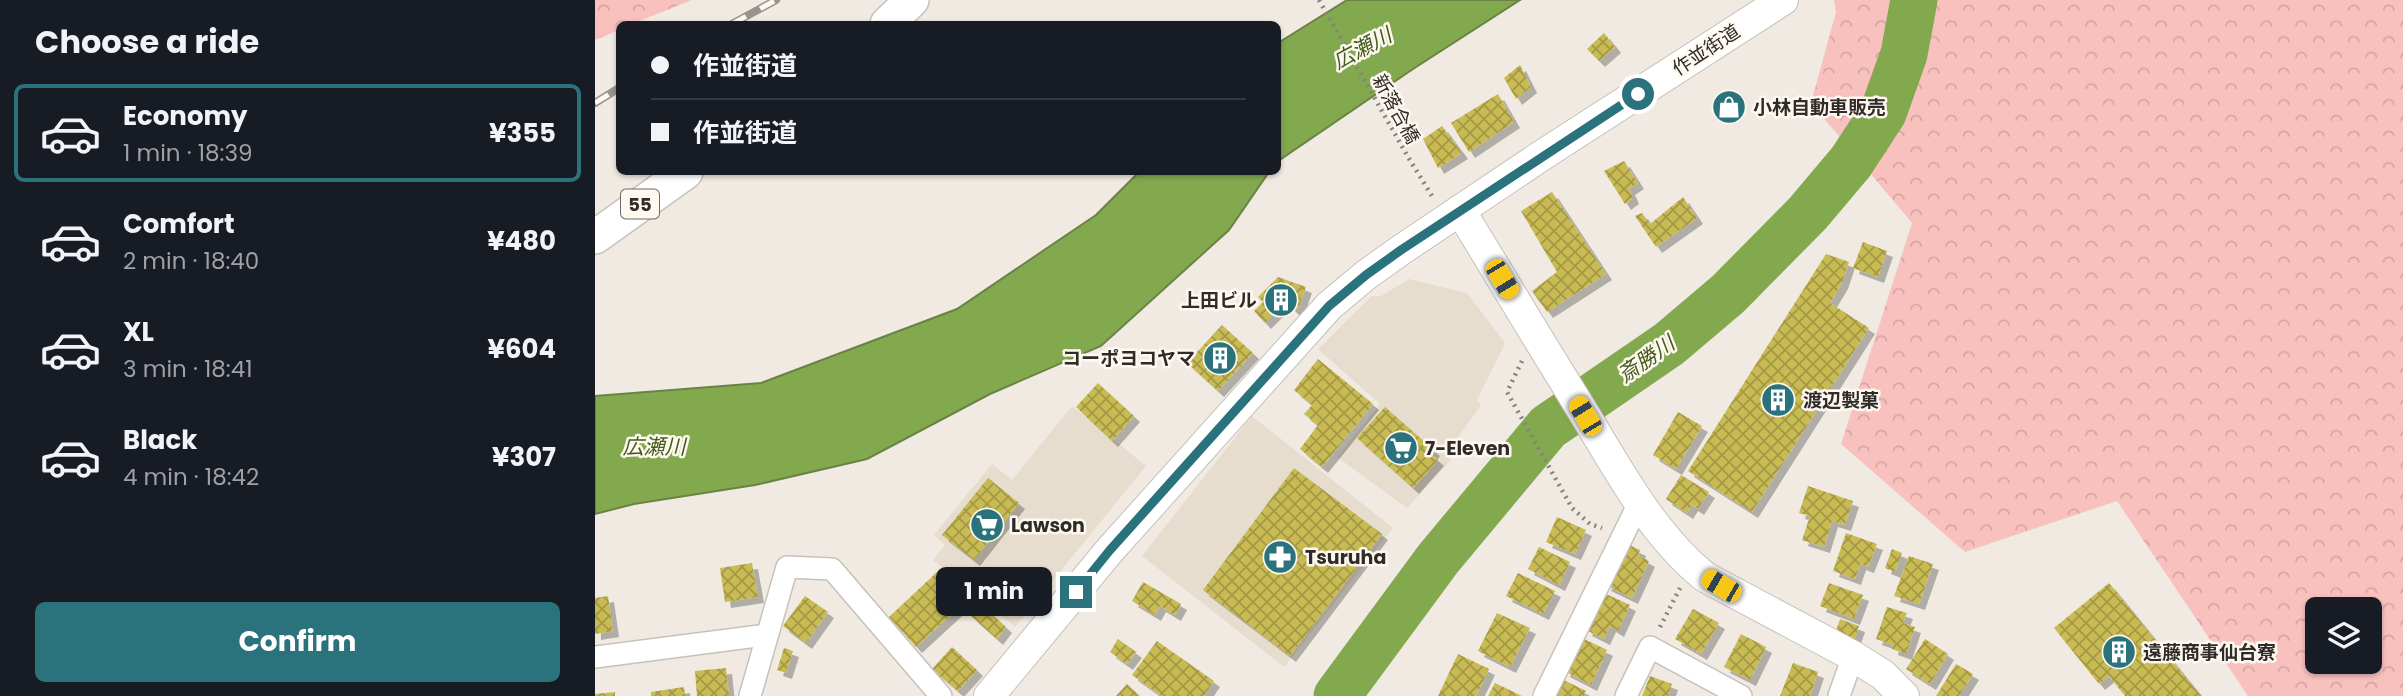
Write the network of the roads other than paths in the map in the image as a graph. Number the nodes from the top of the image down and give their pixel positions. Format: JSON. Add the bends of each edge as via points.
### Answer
{"nodes":[{"id":1,"x":912,"y":0,"type":"edge"},
{"id":2,"x":1783,"y":0,"type":"edge"},
{"id":3,"x":890,"y":21,"type":"edge"},
{"id":4,"x":682,"y":175,"type":"edge"},
{"id":5,"x":1449,"y":208,"type":"junction"},
{"id":6,"x":595,"y":237,"type":"edge"},
{"id":7,"x":1640,"y":501,"type":"junction"},
{"id":8,"x":766,"y":635,"type":"junction"},
{"id":9,"x":1853,"y":656,"type":"junction"},
{"id":10,"x":595,"y":657,"type":"edge"},
{"id":11,"x":750,"y":696,"type":"edge"},
{"id":12,"x":941,"y":696,"type":"edge"},
{"id":13,"x":989,"y":696,"type":"edge"},
{"id":14,"x":1543,"y":696,"type":"edge"},
{"id":15,"x":1626,"y":696,"type":"edge"},
{"id":16,"x":1741,"y":696,"type":"edge"},
{"id":17,"x":1839,"y":696,"type":"edge"},
{"id":18,"x":1904,"y":696,"type":"edge"}],
"edges":[{"from":1,"to":3,"type":"main road"},
{"from":2,"to":5,"type":"street","name":"作並街道"},
{"from":4,"to":6,"type":"main road","number":"55"},
{"from":5,"to":7,"type":"street","via":[[1535,349]]},
{"from":5,"to":13,"type":"street","name":"作並街道","via":[[1329,306],[1110,550]]},
{"from":7,"to":9,"type":"street","via":[[1667,540],[1705,577]]},
{"from":7,"to":14,"type":"street"},
{"from":8,"to":10,"type":"street"},
{"from":8,"to":11,"type":"street"},
{"from":8,"to":12,"type":"street","via":[[787,567],[832,569]]},
{"from":9,"to":17,"type":"street"},
{"from":9,"to":18,"type":"street","via":[[1883,675]]},
{"from":15,"to":16,"type":"street","via":[[1650,647]]}]}
